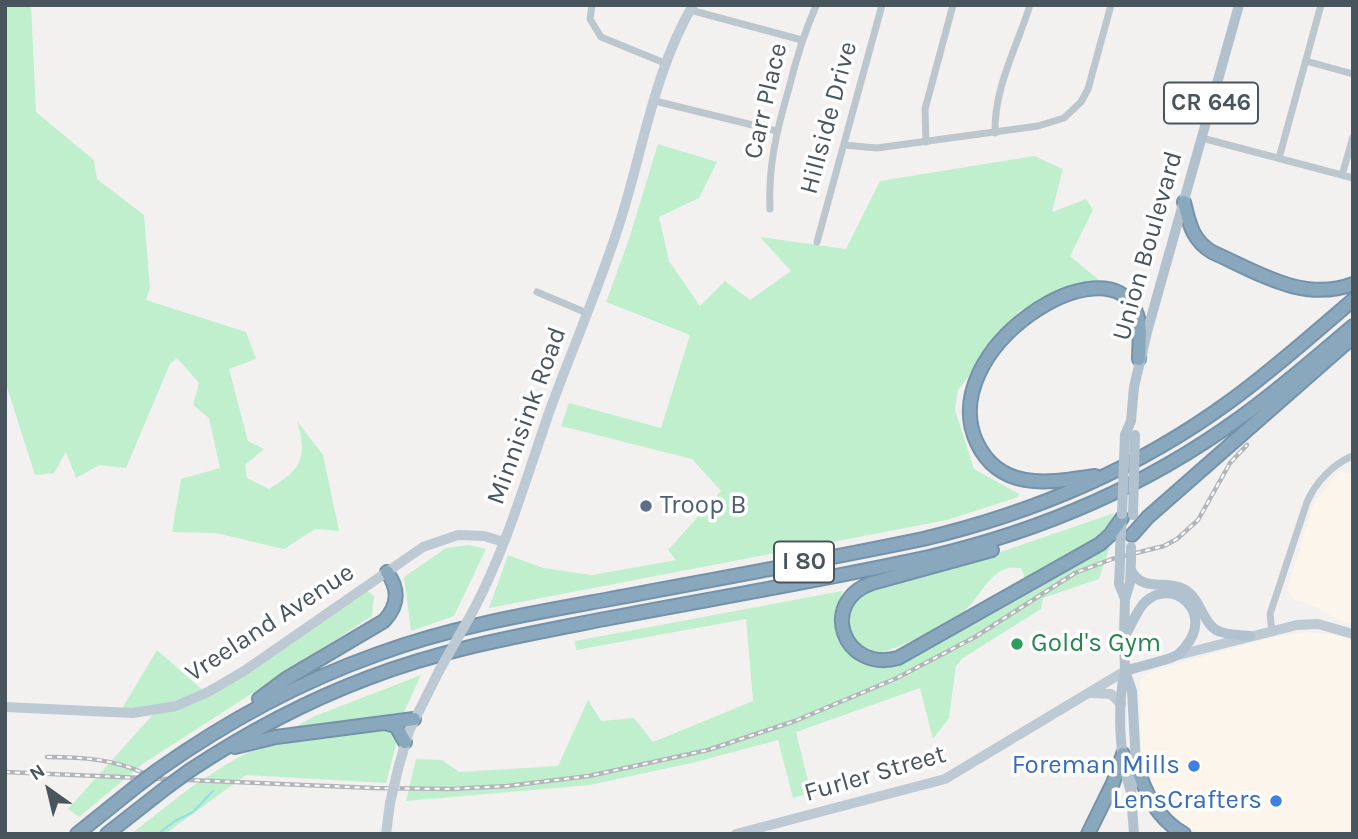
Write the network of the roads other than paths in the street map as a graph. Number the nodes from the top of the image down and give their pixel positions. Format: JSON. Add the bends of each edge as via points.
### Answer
{"nodes":[{"id":1,"x":592,"y":5,"type":"edge"},
{"id":2,"x":882,"y":5,"type":"edge"},
{"id":3,"x":953,"y":5,"type":"edge"},
{"id":4,"x":1111,"y":5,"type":"edge"},
{"id":5,"x":1239,"y":5,"type":"edge"},
{"id":6,"x":1321,"y":5,"type":"edge"},
{"id":7,"x":816,"y":6,"type":"edge"},
{"id":8,"x":691,"y":8,"type":"edge"},
{"id":9,"x":1029,"y":8,"type":"dead end"},
{"id":10,"x":802,"y":40,"type":"junction"},
{"id":11,"x":1306,"y":61,"type":"junction"},
{"id":12,"x":667,"y":64,"type":"junction"},
{"id":13,"x":1353,"y":74,"type":"edge"},
{"id":14,"x":654,"y":101,"type":"junction"},
{"id":15,"x":777,"y":131,"type":"junction"},
{"id":16,"x":995,"y":132,"type":"junction"},
{"id":17,"x":1353,"y":137,"type":"edge"},
{"id":18,"x":1202,"y":138,"type":"junction"},
{"id":19,"x":926,"y":142,"type":"junction"},
{"id":20,"x":844,"y":145,"type":"junction"},
{"id":21,"x":1279,"y":158,"type":"junction"},
{"id":22,"x":1342,"y":175,"type":"junction"},
{"id":23,"x":1353,"y":178,"type":"edge"},
{"id":24,"x":1184,"y":202,"type":"junction"},
{"id":25,"x":770,"y":209,"type":"dead end"},
{"id":26,"x":817,"y":242,"type":"dead end"},
{"id":27,"x":1353,"y":285,"type":"edge"},
{"id":28,"x":537,"y":292,"type":"dead end"},
{"id":29,"x":1353,"y":300,"type":"edge"},
{"id":30,"x":587,"y":313,"type":"junction"},
{"id":31,"x":1353,"y":326,"type":"edge"},
{"id":32,"x":1353,"y":337,"type":"edge"},
{"id":33,"x":1139,"y":359,"type":"junction"},
{"id":34,"x":1352,"y":456,"type":"edge"},
{"id":35,"x":1107,"y":475,"type":"junction"},
{"id":36,"x":1125,"y":516,"type":"junction"},
{"id":37,"x":1018,"y":533,"type":"junction"},
{"id":38,"x":503,"y":542,"type":"junction"},
{"id":39,"x":1128,"y":544,"type":"junction"},
{"id":40,"x":1127,"y":563,"type":"junction"},
{"id":41,"x":387,"y":572,"type":"junction"},
{"id":42,"x":1272,"y":631,"type":"junction"},
{"id":43,"x":1353,"y":634,"type":"edge"},
{"id":44,"x":1124,"y":636,"type":"junction"},
{"id":45,"x":1250,"y":636,"type":"junction"},
{"id":46,"x":1178,"y":655,"type":"junction"},
{"id":47,"x":1125,"y":671,"type":"junction"},
{"id":48,"x":1090,"y":693,"type":"junction"},
{"id":49,"x":1121,"y":704,"type":"junction"},
{"id":50,"x":5,"y":706,"type":"edge"},
{"id":51,"x":414,"y":719,"type":"junction"},
{"id":52,"x":227,"y":724,"type":"junction"},
{"id":53,"x":381,"y":724,"type":"junction"},
{"id":54,"x":405,"y":741,"type":"junction"},
{"id":55,"x":220,"y":751,"type":"junction"},
{"id":56,"x":1123,"y":754,"type":"junction"},
{"id":57,"x":1136,"y":764,"type":"junction"},
{"id":58,"x":1131,"y":793,"type":"junction"},
{"id":59,"x":77,"y":834,"type":"edge"},
{"id":60,"x":107,"y":834,"type":"edge"},
{"id":61,"x":386,"y":834,"type":"edge"},
{"id":62,"x":736,"y":834,"type":"edge"},
{"id":63,"x":1088,"y":834,"type":"edge"},
{"id":64,"x":1134,"y":834,"type":"edge"},
{"id":65,"x":1184,"y":834,"type":"edge"}],
"edges":[{"from":1,"to":12,"type":"street","via":[[590,19],[601,37]]},
{"from":2,"to":20,"type":"street","name":"Hillside Drive"},
{"from":3,"to":19,"type":"street","via":[[925,108]]},
{"from":4,"to":16,"type":"street","via":[[1088,89],[1076,108],[1051,124]]},
{"from":5,"to":18,"type":"main road","name":"Union Boulevard","number":"CR 646"},
{"from":6,"to":11,"type":"street"},
{"from":7,"to":10,"type":"street","name":"Carr Place"},
{"from":8,"to":10,"type":"street"},
{"from":8,"to":12,"type":"street","name":"Minnisink Road"},
{"from":9,"to":16,"type":"street","via":[[1002,82]]},
{"from":10,"to":15,"type":"street","name":"Carr Place"},
{"from":11,"to":13,"type":"street"},
{"from":11,"to":21,"type":"street"},
{"from":12,"to":14,"type":"street","name":"Minnisink Road"},
{"from":14,"to":15,"type":"street"},
{"from":14,"to":30,"type":"street","name":"Minnisink Road","via":[[621,219]]},
{"from":15,"to":25,"type":"street","name":"Carr Place","via":[[770,168]]},
{"from":16,"to":19,"type":"street"},
{"from":17,"to":22,"type":"street"},
{"from":18,"to":21,"type":"street"},
{"from":18,"to":24,"type":"main road","name":"Union Boulevard","number":"CR 646"},
{"from":19,"to":20,"type":"street","via":[[877,148]]},
{"from":20,"to":26,"type":"street","name":"Hillside Drive"},
{"from":21,"to":22,"type":"street"},
{"from":22,"to":23,"type":"street"},
{"from":24,"to":27,"type":"highway","via":[[1192,233],[1212,252],[1299,289],[1328,291]]},
{"from":24,"to":33,"type":"main road","name":"Union Boulevard"},
{"from":28,"to":30,"type":"street"},
{"from":29,"to":35,"type":"highway","number":"I 80","via":[[1227,404]]},
{"from":30,"to":38,"type":"street","name":"Minnisink Road"},
{"from":31,"to":37,"type":"highway","number":"I 80","via":[[1253,408],[1180,458],[1114,494]]},
{"from":32,"to":39,"type":"highway","via":[[1148,517]]},
{"from":33,"to":35,"type":"highway","via":[[1139,320],[1132,303],[1112,290],[1088,290],[1052,300],[1019,321],[988,357],[974,389],[970,408],[974,434],[985,456],[1004,473],[1038,482]]},
{"from":33,"to":36,"type":"main road","name":"Union Boulevard","bridge":true},
{"from":34,"to":42,"type":"street","via":[[1333,468],[1307,502],[1270,614]]},
{"from":35,"to":52,"type":"highway","number":"I 80","via":[[1014,514],[942,534],[439,634],[336,670]]},
{"from":36,"to":37,"type":"highway","via":[[1100,544],[898,658],[872,659],[849,643],[843,614],[859,589],[1005,546]]},
{"from":36,"to":39,"type":"main road","name":"Union Boulevard"},
{"from":36,"to":39,"type":"main road","name":"Union Boulevard"},
{"from":37,"to":55,"type":"highway","number":"I 80","via":[[908,562],[443,654],[330,693]]},
{"from":38,"to":41,"type":"street","name":"Vreeland Avenue","via":[[484,536],[445,538]]},
{"from":38,"to":51,"type":"street","name":"Minnisink Road","bridge":true,"via":[[473,611]]},
{"from":39,"to":40,"type":"main road","name":"Union Boulevard","bridge":true},
{"from":40,"to":44,"type":"main road","name":"Union Boulevard","via":[[1119,584],[1125,599]]},
{"from":40,"to":45,"type":"main road","via":[[1143,584],[1175,586],[1189,592],[1216,630]]},
{"from":41,"to":50,"type":"street","name":"Vreeland Avenue","via":[[230,680],[176,706],[133,713]]},
{"from":41,"to":52,"type":"highway","via":[[397,593],[384,621],[286,679]]},
{"from":42,"to":43,"type":"street","via":[[1309,623]]},
{"from":42,"to":45,"type":"street"},
{"from":44,"to":46,"type":"main road","via":[[1147,600],[1173,594],[1190,605],[1196,621],[1192,638]]},
{"from":44,"to":47,"type":"main road","name":"Union Boulevard"},
{"from":45,"to":46,"type":"street"},
{"from":46,"to":47,"type":"main road"},
{"from":47,"to":48,"type":"street","name":"Furler Street"},
{"from":47,"to":49,"type":"main road","name":"Union Boulevard"},
{"from":47,"to":57,"type":"main road","name":"Union Boulevard","via":[[1132,691]]},
{"from":48,"to":49,"type":"street","via":[[1111,694]]},
{"from":48,"to":62,"type":"street","name":"Furler Street","via":[[945,779]]},
{"from":49,"to":56,"type":"main road","name":"Union Boulevard"},
{"from":51,"to":53,"type":"highway"},
{"from":51,"to":54,"type":"street","name":"Minnisink Road"},
{"from":52,"to":59,"type":"highway","number":"I 80","bridge":true,"via":[[158,770]]},
{"from":53,"to":54,"type":"highway","via":[[396,726]]},
{"from":53,"to":55,"type":"highway","via":[[276,737]]},
{"from":54,"to":61,"type":"street","name":"Minnisink Road","bridge":true},
{"from":55,"to":60,"type":"highway","number":"I 80","bridge":true},
{"from":56,"to":58,"type":"main road","name":"Union Boulevard"},
{"from":56,"to":63,"type":"highway"},
{"from":57,"to":58,"type":"main road","name":"Union Boulevard"},
{"from":57,"to":65,"type":"highway","via":[[1153,806]]},
{"from":58,"to":64,"type":"main road","name":"Union Boulevard"}]}
